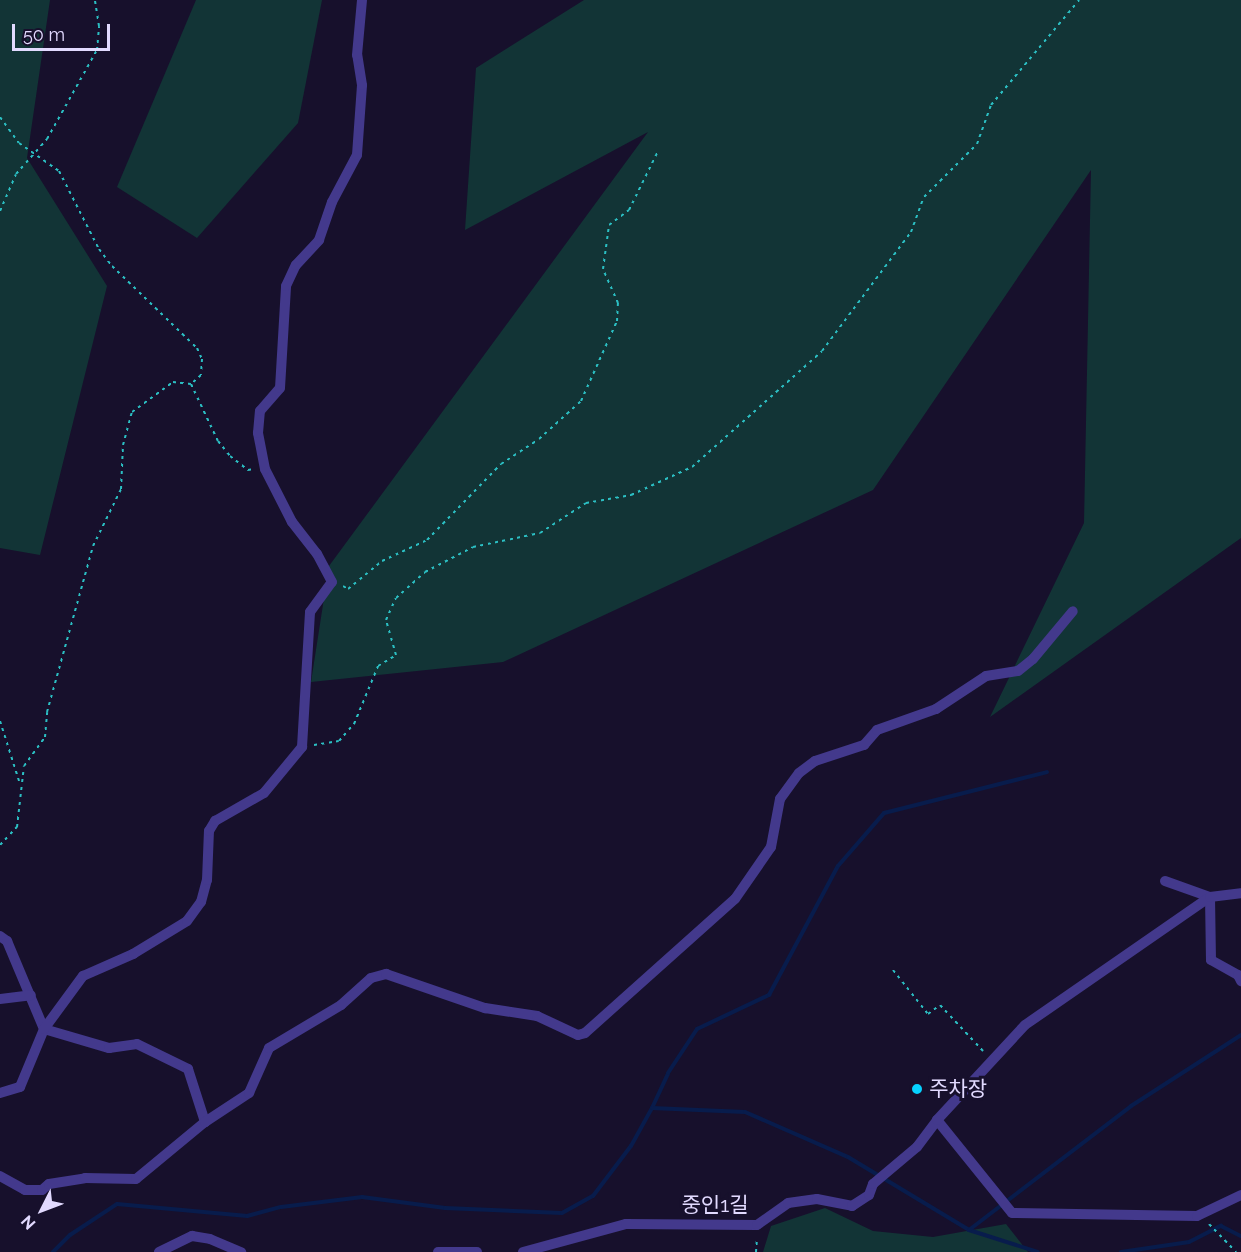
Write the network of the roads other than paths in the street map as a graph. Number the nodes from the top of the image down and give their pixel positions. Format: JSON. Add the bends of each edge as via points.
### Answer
{"nodes":[{"id":1,"x":362,"y":0,"type":"edge"},
{"id":2,"x":1073,"y":611,"type":"dead end"},
{"id":3,"x":1165,"y":880,"type":"dead end"},
{"id":4,"x":1241,"y":893,"type":"edge"},
{"id":5,"x":1210,"y":897,"type":"junction"},
{"id":6,"x":0,"y":936,"type":"edge"},
{"id":7,"x":1241,"y":981,"type":"edge"},
{"id":8,"x":32,"y":995,"type":"junction"},
{"id":9,"x":0,"y":999,"type":"edge"},
{"id":10,"x":45,"y":1029,"type":"junction"},
{"id":11,"x":0,"y":1093,"type":"edge"},
{"id":12,"x":937,"y":1120,"type":"junction"},
{"id":13,"x":205,"y":1122,"type":"junction"},
{"id":14,"x":0,"y":1176,"type":"edge"},
{"id":15,"x":1241,"y":1195,"type":"edge"},
{"id":16,"x":159,"y":1252,"type":"edge"},
{"id":17,"x":241,"y":1252,"type":"edge"},
{"id":18,"x":438,"y":1252,"type":"edge"},
{"id":19,"x":477,"y":1252,"type":"edge"},
{"id":20,"x":523,"y":1252,"type":"edge"}],
"edges":[{"from":1,"to":10,"type":"street","via":[[357,155],[332,202],[319,240],[296,265],[286,286],[280,388],[260,411],[258,433],[264,469],[292,522],[317,554],[332,582],[310,612],[302,747],[264,793],[215,821],[209,831],[207,880],[201,902],[187,921],[133,954],[82,976]]},
{"from":2,"to":13,"type":"street","via":[[1018,671],[986,676],[936,709],[877,730],[864,745],[815,761],[799,773],[780,799],[771,847],[735,899],[585,1033],[578,1035],[537,1016],[485,1008],[386,974],[371,978],[341,1005],[269,1048],[249,1093]]},
{"from":3,"to":5,"type":"street"},
{"from":4,"to":5,"type":"street"},
{"from":5,"to":7,"type":"street","via":[[1211,960],[1238,975]]},
{"from":5,"to":12,"type":"street","name":"중인1길","via":[[1025,1025]]},
{"from":6,"to":8,"type":"street","via":[[7,942]]},
{"from":8,"to":9,"type":"street"},
{"from":8,"to":10,"type":"street"},
{"from":10,"to":11,"type":"street","via":[[20,1087]]},
{"from":10,"to":13,"type":"street","via":[[109,1048],[137,1044],[188,1069]]},
{"from":12,"to":15,"type":"street","via":[[1012,1213],[1197,1216]]},
{"from":12,"to":20,"type":"street","name":"중인1길","via":[[916,1148],[873,1185],[869,1195],[852,1206],[817,1199],[788,1203],[757,1225],[626,1224]]},
{"from":13,"to":14,"type":"street","via":[[136,1179],[85,1178],[49,1184],[42,1190],[26,1190]]},
{"from":16,"to":17,"type":"street","via":[[192,1236]]},
{"from":18,"to":19,"type":"street"}]}
